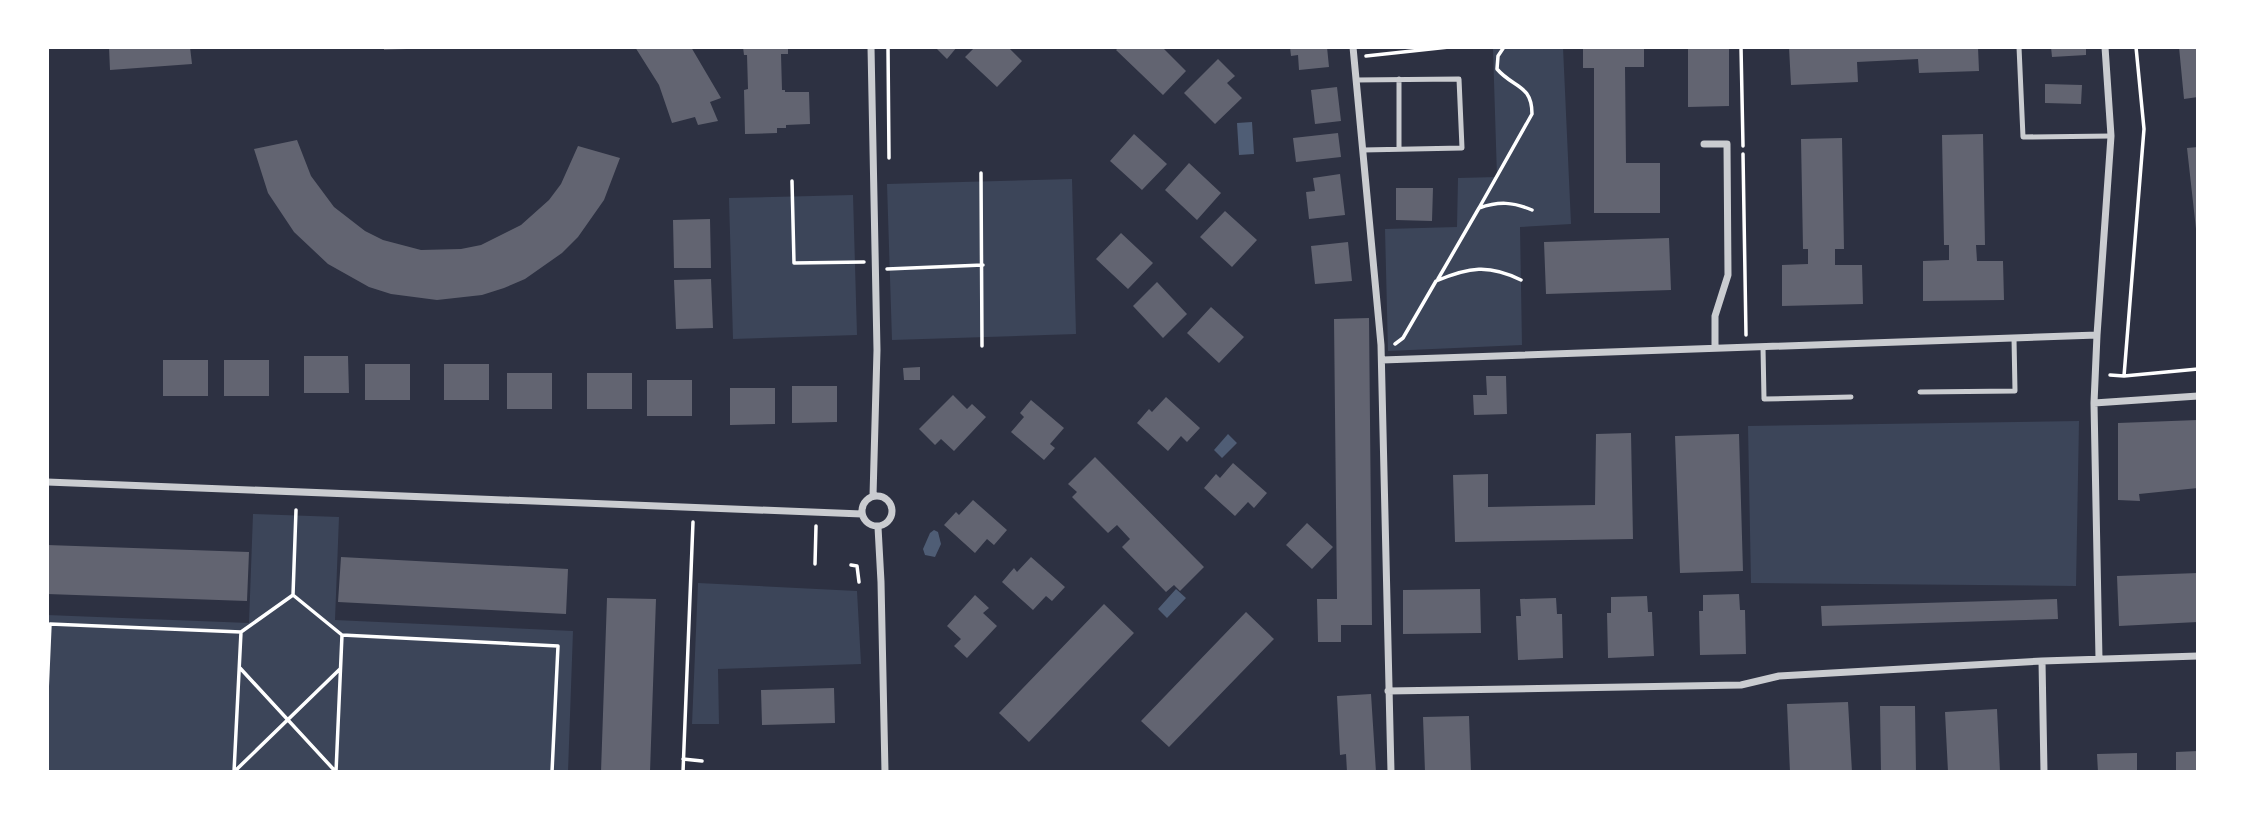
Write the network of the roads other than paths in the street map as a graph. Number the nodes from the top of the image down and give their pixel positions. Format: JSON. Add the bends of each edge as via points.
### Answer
{"nodes":[{"id":1,"x":871,"y":47,"type":"edge"},
{"id":2,"x":1353,"y":47,"type":"edge"},
{"id":3,"x":2019,"y":47,"type":"edge"},
{"id":4,"x":2105,"y":47,"type":"edge"},
{"id":5,"x":1399,"y":79,"type":"junction"},
{"id":6,"x":1356,"y":80,"type":"junction"},
{"id":7,"x":2111,"y":136,"type":"junction"},
{"id":8,"x":1704,"y":144,"type":"dead end"},
{"id":9,"x":1399,"y":149,"type":"junction"},
{"id":10,"x":1363,"y":150,"type":"junction"},
{"id":11,"x":2096,"y":335,"type":"junction"},
{"id":12,"x":2014,"y":338,"type":"junction"},
{"id":13,"x":1763,"y":347,"type":"junction"},
{"id":14,"x":1715,"y":348,"type":"junction"},
{"id":15,"x":1382,"y":356,"type":"junction"},
{"id":16,"x":1920,"y":392,"type":"dead end"},
{"id":17,"x":2198,"y":396,"type":"edge"},
{"id":18,"x":1851,"y":397,"type":"dead end"},
{"id":19,"x":2094,"y":403,"type":"junction"},
{"id":20,"x":47,"y":482,"type":"edge"},
{"id":21,"x":873,"y":496,"type":"junction"},
{"id":22,"x":862,"y":514,"type":"junction"},
{"id":23,"x":878,"y":527,"type":"junction"},
{"id":24,"x":2198,"y":656,"type":"edge"},
{"id":25,"x":2099,"y":659,"type":"junction"},
{"id":26,"x":2042,"y":661,"type":"junction"},
{"id":27,"x":1388,"y":691,"type":"junction"},
{"id":28,"x":885,"y":772,"type":"edge"},
{"id":29,"x":1391,"y":772,"type":"edge"},
{"id":30,"x":2044,"y":772,"type":"edge"}],
"edges":[{"from":1,"to":21,"type":"street","via":[[877,349]]},
{"from":2,"to":6,"type":"street"},
{"from":3,"to":7,"type":"lane","via":[[2023,137]]},
{"from":4,"to":7,"type":"street"},
{"from":5,"to":6,"type":"lane"},
{"from":5,"to":9,"type":"lane"},
{"from":5,"to":9,"type":"lane","via":[[1459,79],[1462,148]]},
{"from":6,"to":10,"type":"street"},
{"from":7,"to":11,"type":"street"},
{"from":8,"to":14,"type":"street","via":[[1727,144],[1728,275],[1715,316]]},
{"from":9,"to":10,"type":"lane"},
{"from":10,"to":15,"type":"street"},
{"from":11,"to":12,"type":"street"},
{"from":11,"to":19,"type":"street"},
{"from":12,"to":13,"type":"street"},
{"from":12,"to":16,"type":"lane","via":[[2015,391]]},
{"from":13,"to":14,"type":"street"},
{"from":13,"to":18,"type":"lane","via":[[1764,399]]},
{"from":14,"to":15,"type":"street"},
{"from":15,"to":27,"type":"street"},
{"from":17,"to":19,"type":"street"},
{"from":19,"to":25,"type":"street"},
{"from":20,"to":22,"type":"street"},
{"from":21,"to":22,"type":"street","via":[[864,503]]},
{"from":21,"to":23,"type":"street","via":[[885,498],[893,509],[889,521]]},
{"from":22,"to":23,"type":"street","via":[[867,523]]},
{"from":23,"to":28,"type":"street"},
{"from":24,"to":25,"type":"street"},
{"from":25,"to":26,"type":"street"},
{"from":26,"to":27,"type":"street","via":[[1779,676],[1741,685]]},
{"from":26,"to":30,"type":"street"},
{"from":27,"to":29,"type":"street"}]}
